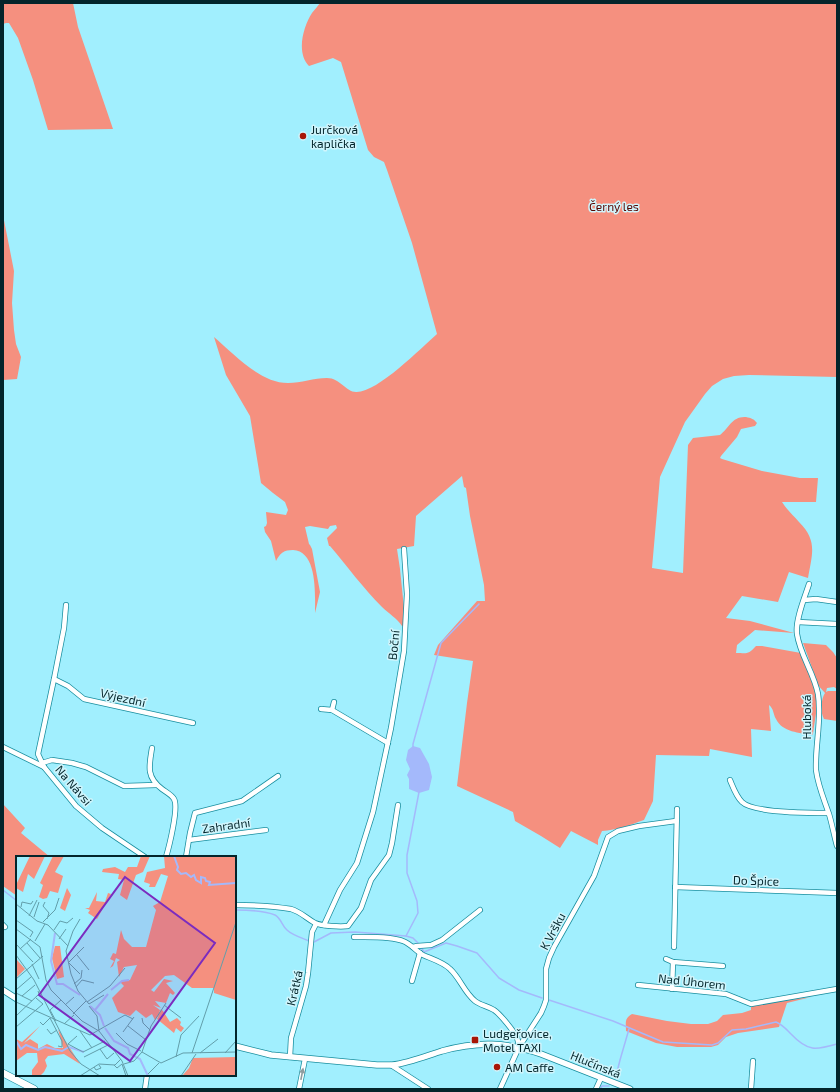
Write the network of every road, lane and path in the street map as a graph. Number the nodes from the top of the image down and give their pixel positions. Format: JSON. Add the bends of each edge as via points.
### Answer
{"nodes":[{"id":1,"x":404,"y":549,"type":"dead end"},
{"id":2,"x":809,"y":584,"type":"dead end"},
{"id":3,"x":804,"y":600,"type":"junction"},
{"id":4,"x":837,"y":602,"type":"edge"},
{"id":5,"x":66,"y":605,"type":"dead end"},
{"id":6,"x":798,"y":622,"type":"junction"},
{"id":7,"x":837,"y":624,"type":"edge"},
{"id":8,"x":54,"y":679,"type":"junction"},
{"id":9,"x":334,"y":702,"type":"dead end"},
{"id":10,"x":321,"y":709,"type":"dead end"},
{"id":11,"x":332,"y":710,"type":"junction"},
{"id":12,"x":193,"y":723,"type":"dead end"},
{"id":13,"x":388,"y":743,"type":"junction"},
{"id":14,"x":3,"y":747,"type":"edge"},
{"id":15,"x":152,"y":748,"type":"dead end"},
{"id":16,"x":43,"y":765,"type":"junction"},
{"id":17,"x":278,"y":776,"type":"dead end"},
{"id":18,"x":730,"y":780,"type":"dead end"},
{"id":19,"x":156,"y":785,"type":"junction"},
{"id":20,"x":398,"y":805,"type":"dead end"},
{"id":21,"x":677,"y":809,"type":"dead end"},
{"id":22,"x":828,"y":813,"type":"junction"},
{"id":23,"x":676,"y":821,"type":"junction"},
{"id":24,"x":266,"y":830,"type":"dead end"},
{"id":25,"x":189,"y":840,"type":"junction"},
{"id":26,"x":837,"y":846,"type":"edge"},
{"id":27,"x":144,"y":856,"type":"edge"},
{"id":28,"x":166,"y":856,"type":"edge"},
{"id":29,"x":186,"y":856,"type":"edge"},
{"id":30,"x":675,"y":887,"type":"junction"},
{"id":31,"x":837,"y":893,"type":"edge"},
{"id":32,"x":236,"y":905,"type":"edge"},
{"id":33,"x":480,"y":910,"type":"dead end"},
{"id":34,"x":316,"y":924,"type":"junction"},
{"id":35,"x":324,"y":925,"type":"junction"},
{"id":36,"x":354,"y":936,"type":"dead end"},
{"id":37,"x":417,"y":946,"type":"junction"},
{"id":38,"x":674,"y":947,"type":"dead end"},
{"id":39,"x":420,"y":953,"type":"junction"},
{"id":40,"x":666,"y":959,"type":"dead end"},
{"id":41,"x":673,"y":962,"type":"junction"},
{"id":42,"x":723,"y":966,"type":"dead end"},
{"id":43,"x":412,"y":980,"type":"dead end"},
{"id":44,"x":638,"y":985,"type":"dead end"},
{"id":45,"x":672,"y":989,"type":"junction"},
{"id":46,"x":837,"y":989,"type":"edge"},
{"id":47,"x":3,"y":990,"type":"edge"},
{"id":48,"x":16,"y":998,"type":"edge"},
{"id":49,"x":236,"y":1046,"type":"edge"},
{"id":50,"x":519,"y":1047,"type":"junction"},
{"id":51,"x":290,"y":1057,"type":"junction"},
{"id":52,"x":305,"y":1059,"type":"junction"},
{"id":53,"x":753,"y":1061,"type":"dead end"},
{"id":54,"x":391,"y":1065,"type":"junction"},
{"id":55,"x":3,"y":1072,"type":"edge"},
{"id":56,"x":147,"y":1076,"type":"edge"},
{"id":57,"x":601,"y":1078,"type":"junction"},
{"id":58,"x":34,"y":1089,"type":"edge"},
{"id":59,"x":145,"y":1089,"type":"edge"},
{"id":60,"x":299,"y":1089,"type":"edge"},
{"id":61,"x":428,"y":1089,"type":"edge"},
{"id":62,"x":500,"y":1089,"type":"edge"},
{"id":63,"x":596,"y":1089,"type":"edge"},
{"id":64,"x":630,"y":1089,"type":"edge"},
{"id":65,"x":751,"y":1089,"type":"edge"}],
"edges":[{"from":1,"to":13,"type":"street","name":"Boční","via":[[407,594],[404,651]]},
{"from":2,"to":3,"type":"street","name":"Hluboká"},
{"from":3,"to":4,"type":"street"},
{"from":3,"to":6,"type":"street","name":"Hluboká"},
{"from":5,"to":8,"type":"street"},
{"from":6,"to":7,"type":"street"},
{"from":6,"to":22,"type":"street","name":"Hluboká","via":[[797,633],[802,652],[814,678],[818,695],[816,769]]},
{"from":8,"to":12,"type":"street","name":"Výjezdní","via":[[84,699]]},
{"from":8,"to":16,"type":"street","via":[[38,754]]},
{"from":9,"to":11,"type":"street"},
{"from":10,"to":11,"type":"street"},
{"from":11,"to":13,"type":"street"},
{"from":13,"to":35,"type":"street","name":"Boční","via":[[374,812],[357,864],[340,890]]},
{"from":14,"to":16,"type":"street","name":"Na Návsi"},
{"from":15,"to":19,"type":"street","via":[[150,771]]},
{"from":16,"to":19,"type":"street","via":[[52,760],[72,763],[86,767],[124,786]]},
{"from":16,"to":27,"type":"street","name":"Na Návsi","via":[[76,806],[102,828]]},
{"from":17,"to":25,"type":"street","name":"Zahradní","via":[[242,800],[195,813]]},
{"from":18,"to":22,"type":"street","via":[[743,803],[755,808],[796,813]]},
{"from":19,"to":28,"type":"street","via":[[174,798],[176,804]]},
{"from":20,"to":35,"type":"street","via":[[389,855],[371,880],[361,908],[348,926]]},
{"from":21,"to":23,"type":"street"},
{"from":22,"to":26,"type":"street","name":"Hluboká"},
{"from":23,"to":30,"type":"street"},
{"from":23,"to":50,"type":"street","name":"K Vršku","via":[[639,826],[618,831],[608,837],[594,876],[548,958],[546,1000],[541,1013]]},
{"from":24,"to":25,"type":"street","name":"Zahradní"},
{"from":25,"to":29,"type":"street","name":"Zahradní"},
{"from":30,"to":31,"type":"street","name":"Do Špice"},
{"from":30,"to":38,"type":"street"},
{"from":32,"to":34,"type":"street","via":[[291,910],[303,914]]},
{"from":33,"to":37,"type":"street","via":[[442,940],[431,945]]},
{"from":34,"to":35,"type":"street"},
{"from":34,"to":51,"type":"street","name":"Krátká","via":[[312,932],[306,986],[291,1038]]},
{"from":36,"to":37,"type":"street","via":[[402,940]]},
{"from":37,"to":39,"type":"street"},
{"from":39,"to":43,"type":"street"},
{"from":39,"to":50,"type":"street","via":[[444,964],[478,1004],[499,1014],[517,1038]]},
{"from":40,"to":41,"type":"street"},
{"from":41,"to":42,"type":"street"},
{"from":41,"to":45,"type":"street"},
{"from":44,"to":45,"type":"street","name":"Nad Úhorem"},
{"from":45,"to":46,"type":"street","name":"Nad Úhorem","via":[[726,994],[751,1004]]},
{"from":47,"to":48,"type":"street"},
{"from":49,"to":51,"type":"street","name":"Hlučínská"},
{"from":50,"to":54,"type":"street","name":"Hlučínská","via":[[495,1044],[467,1045]]},
{"from":50,"to":57,"type":"street","name":"Hlučínská"},
{"from":50,"to":62,"type":"street","name":"K Vršku"},
{"from":51,"to":52,"type":"street","name":"Hlučínská"},
{"from":52,"to":54,"type":"street","name":"Hlučínská"},
{"from":60,"to":52,"type":"street","one_way":true},
{"from":53,"to":65,"type":"street"},
{"from":54,"to":61,"type":"street"},
{"from":55,"to":58,"type":"main road"},
{"from":56,"to":59,"type":"street"},
{"from":57,"to":63,"type":"street"},
{"from":57,"to":64,"type":"street","name":"Hlučínská"}]}
